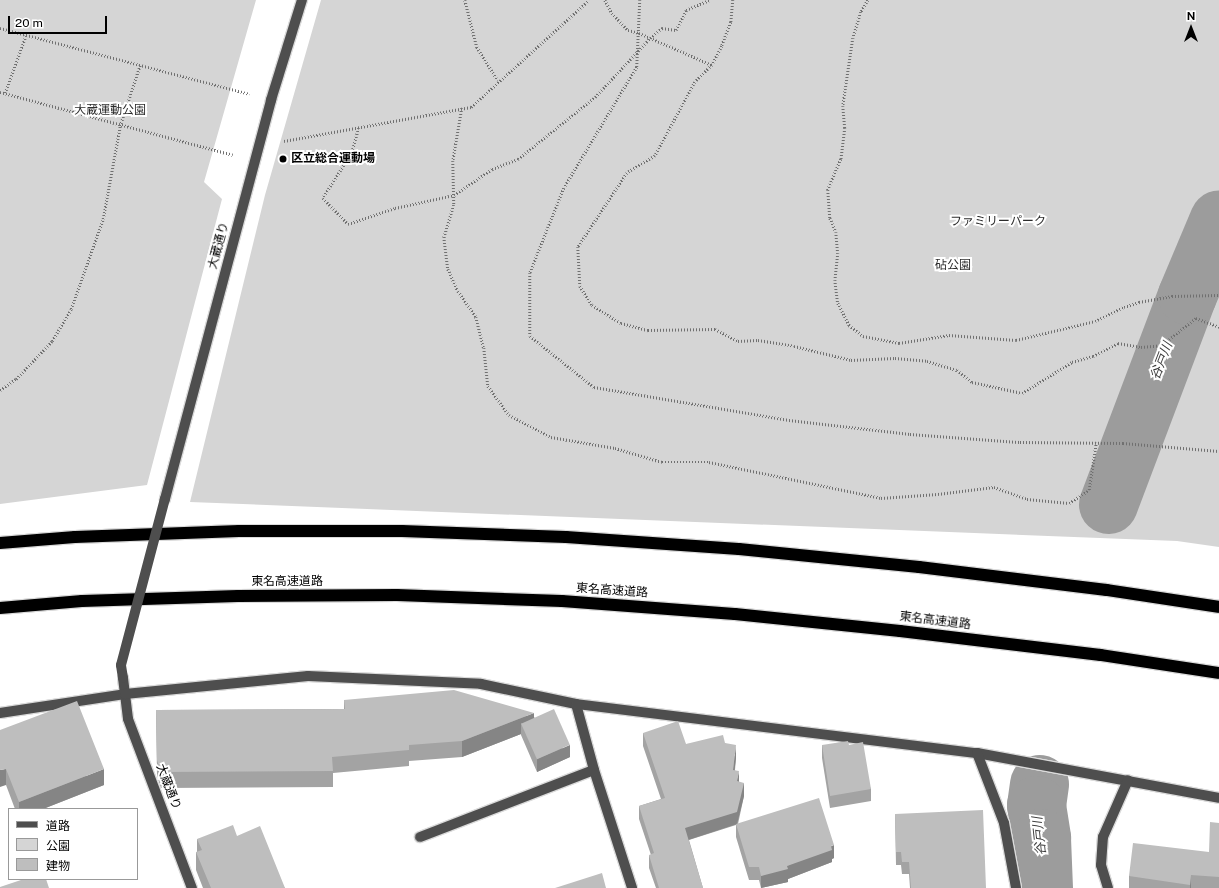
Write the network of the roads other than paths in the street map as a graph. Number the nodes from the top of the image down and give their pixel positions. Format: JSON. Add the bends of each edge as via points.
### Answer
{"nodes":[{"id":1,"x":302,"y":0,"type":"edge"},
{"id":2,"x":0,"y":543,"type":"edge"},
{"id":3,"x":1219,"y":607,"type":"edge"},
{"id":4,"x":0,"y":608,"type":"edge"},
{"id":5,"x":1219,"y":673,"type":"edge"},
{"id":6,"x":125,"y":694,"type":"junction"},
{"id":7,"x":576,"y":704,"type":"junction"},
{"id":8,"x":0,"y":713,"type":"edge"},
{"id":9,"x":977,"y":753,"type":"junction"},
{"id":10,"x":594,"y":770,"type":"junction"},
{"id":11,"x":1128,"y":780,"type":"junction"},
{"id":12,"x":1219,"y":798,"type":"edge"},
{"id":13,"x":420,"y":836,"type":"dead end"},
{"id":14,"x":192,"y":888,"type":"edge"},
{"id":15,"x":632,"y":888,"type":"edge"},
{"id":16,"x":1016,"y":888,"type":"edge"},
{"id":17,"x":1108,"y":888,"type":"edge"}],
"edges":[{"from":1,"to":6,"type":"street","name":"大蔵通り","bridge":true,"via":[[258,147],[121,665]]},
{"from":2,"to":3,"type":"highway","via":[[75,537],[239,531],[402,531],[566,537],[739,549],[912,567],[1107,590]]},
{"from":4,"to":5,"type":"highway","name":"東名高速道路","via":[[238,596],[397,595],[562,601],[735,614],[900,631],[1101,655]]},
{"from":6,"to":7,"type":"street","via":[[308,676],[481,684]]},
{"from":6,"to":8,"type":"street"},
{"from":6,"to":14,"type":"street","name":"大蔵通り","via":[[128,719]]},
{"from":7,"to":9,"type":"street"},
{"from":7,"to":10,"type":"street"},
{"from":9,"to":11,"type":"street"},
{"from":9,"to":16,"type":"street","via":[[1004,823]]},
{"from":10,"to":13,"type":"street"},
{"from":10,"to":15,"type":"street"},
{"from":11,"to":12,"type":"street"},
{"from":11,"to":17,"type":"street","via":[[1103,837],[1101,864]]}]}
